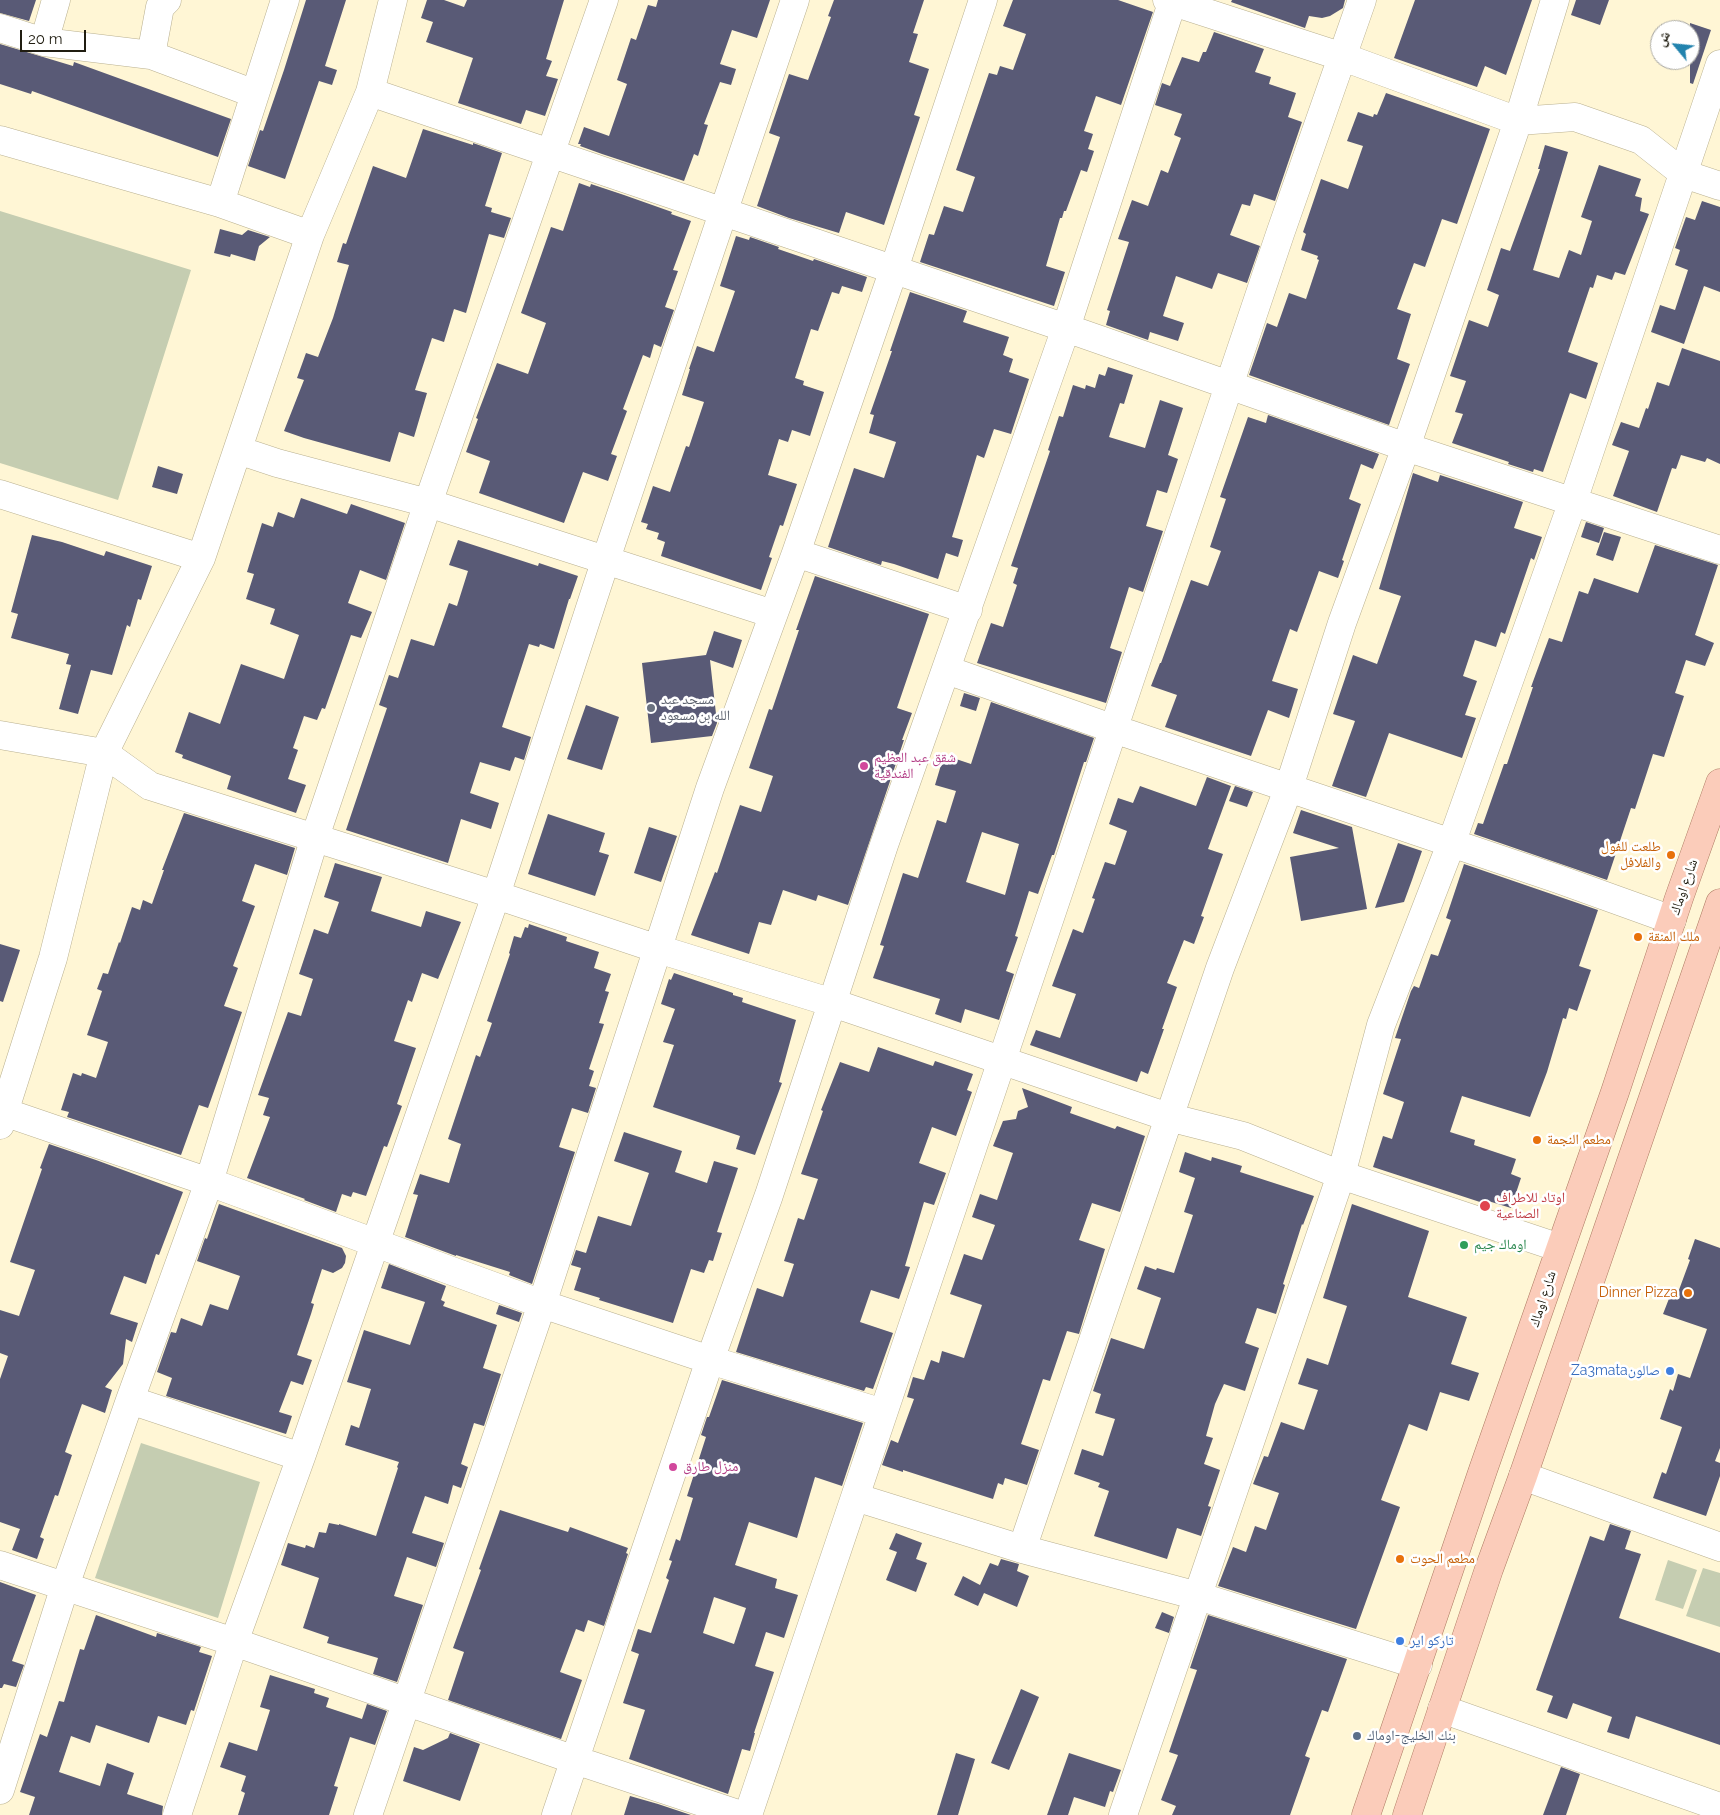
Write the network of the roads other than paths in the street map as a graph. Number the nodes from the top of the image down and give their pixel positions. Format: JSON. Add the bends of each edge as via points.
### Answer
{"nodes":[{"id":1,"x":56,"y":0,"type":"edge"},
{"id":2,"x":167,"y":0,"type":"edge"},
{"id":3,"x":285,"y":0,"type":"edge"},
{"id":4,"x":393,"y":0,"type":"edge"},
{"id":5,"x":604,"y":0,"type":"edge"},
{"id":6,"x":795,"y":0,"type":"edge"},
{"id":7,"x":983,"y":0,"type":"edge"},
{"id":8,"x":1362,"y":0,"type":"edge"},
{"id":9,"x":1555,"y":0,"type":"edge"},
{"id":10,"x":1171,"y":1,"type":"edge"},
{"id":11,"x":0,"y":28,"type":"edge"},
{"id":12,"x":44,"y":42,"type":"junction"},
{"id":13,"x":151,"y":55,"type":"junction"},
{"id":14,"x":1343,"y":57,"type":"junction"},
{"id":15,"x":1720,"y":64,"type":"edge"},
{"id":16,"x":370,"y":92,"type":"junction"},
{"id":17,"x":256,"y":94,"type":"junction"},
{"id":18,"x":1518,"y":121,"type":"junction"},
{"id":19,"x":0,"y":140,"type":"edge"},
{"id":20,"x":550,"y":154,"type":"junction"},
{"id":21,"x":1684,"y":174,"type":"junction"},
{"id":22,"x":1720,"y":186,"type":"edge"},
{"id":23,"x":220,"y":203,"type":"junction"},
{"id":24,"x":723,"y":211,"type":"junction"},
{"id":25,"x":310,"y":235,"type":"junction"},
{"id":26,"x":894,"y":268,"type":"junction"},
{"id":27,"x":1066,"y":328,"type":"junction"},
{"id":28,"x":1230,"y":385,"type":"junction"},
{"id":29,"x":1406,"y":447,"type":"junction"},
{"id":30,"x":238,"y":450,"type":"junction"},
{"id":31,"x":0,"y":494,"type":"edge"},
{"id":32,"x":1573,"y":501,"type":"junction"},
{"id":33,"x":428,"y":503,"type":"junction"},
{"id":34,"x":1720,"y":550,"type":"edge"},
{"id":35,"x":796,"y":553,"type":"junction"},
{"id":36,"x":201,"y":558,"type":"junction"},
{"id":37,"x":606,"y":559,"type":"junction"},
{"id":38,"x":968,"y":610,"type":"junction"},
{"id":39,"x":773,"y":614,"type":"junction"},
{"id":40,"x":947,"y":670,"type":"junction"},
{"id":41,"x":1114,"y":729,"type":"junction"},
{"id":42,"x":0,"y":735,"type":"edge"},
{"id":43,"x":104,"y":753,"type":"junction"},
{"id":44,"x":1720,"y":783,"type":"edge"},
{"id":45,"x":1289,"y":787,"type":"junction"},
{"id":46,"x":315,"y":837,"type":"junction"},
{"id":47,"x":1451,"y":844,"type":"junction"},
{"id":48,"x":496,"y":895,"type":"junction"},
{"id":49,"x":1720,"y":903,"type":"edge"},
{"id":50,"x":1672,"y":920,"type":"junction"},
{"id":51,"x":658,"y":949,"type":"junction"},
{"id":52,"x":833,"y":1003,"type":"junction"},
{"id":53,"x":1002,"y":1060,"type":"junction"},
{"id":54,"x":1168,"y":1118,"type":"junction"},
{"id":55,"x":2,"y":1119,"type":"edge"},
{"id":56,"x":1341,"y":1175,"type":"junction"},
{"id":57,"x":210,"y":1182,"type":"junction"},
{"id":58,"x":374,"y":1244,"type":"junction"},
{"id":59,"x":1560,"y":1248,"type":"junction"},
{"id":60,"x":542,"y":1304,"type":"junction"},
{"id":61,"x":710,"y":1360,"type":"junction"},
{"id":62,"x":130,"y":1400,"type":"junction"},
{"id":63,"x":883,"y":1412,"type":"junction"},
{"id":64,"x":301,"y":1457,"type":"junction"},
{"id":65,"x":1523,"y":1476,"type":"junction"},
{"id":66,"x":854,"y":1498,"type":"junction"},
{"id":67,"x":1720,"y":1546,"type":"edge"},
{"id":68,"x":1022,"y":1548,"type":"junction"},
{"id":69,"x":0,"y":1566,"type":"edge"},
{"id":70,"x":65,"y":1586,"type":"junction"},
{"id":71,"x":1198,"y":1596,"type":"junction"},
{"id":72,"x":234,"y":1642,"type":"junction"},
{"id":73,"x":1418,"y":1665,"type":"junction"},
{"id":74,"x":406,"y":1700,"type":"junction"},
{"id":75,"x":1442,"y":1709,"type":"junction"},
{"id":76,"x":575,"y":1760,"type":"junction"},
{"id":77,"x":0,"y":1790,"type":"edge"},
{"id":78,"x":1720,"y":1807,"type":"edge"},
{"id":79,"x":176,"y":1815,"type":"edge"},
{"id":80,"x":368,"y":1815,"type":"edge"},
{"id":81,"x":556,"y":1815,"type":"edge"},
{"id":82,"x":741,"y":1815,"type":"edge"},
{"id":83,"x":748,"y":1815,"type":"edge"},
{"id":84,"x":1123,"y":1815,"type":"edge"},
{"id":85,"x":1366,"y":1815,"type":"edge"},
{"id":86,"x":1407,"y":1815,"type":"edge"}],
"edges":[{"from":1,"to":12,"type":"street"},
{"from":2,"to":13,"type":"street","via":[[160,7]]},
{"from":3,"to":17,"type":"street"},
{"from":4,"to":16,"type":"street"},
{"from":5,"to":20,"type":"street"},
{"from":6,"to":24,"type":"street"},
{"from":7,"to":26,"type":"street"},
{"from":8,"to":14,"type":"street"},
{"from":9,"to":18,"type":"street"},
{"from":10,"to":14,"type":"street"},
{"from":10,"to":27,"type":"street"},
{"from":11,"to":12,"type":"street"},
{"from":12,"to":13,"type":"street"},
{"from":13,"to":17,"type":"street"},
{"from":14,"to":18,"type":"street"},
{"from":14,"to":28,"type":"street"},
{"from":15,"to":21,"type":"street"},
{"from":16,"to":20,"type":"street"},
{"from":16,"to":25,"type":"street"},
{"from":17,"to":23,"type":"street"},
{"from":18,"to":21,"type":"street","via":[[1575,117],[1641,140]]},
{"from":18,"to":29,"type":"street"},
{"from":19,"to":23,"type":"street"},
{"from":20,"to":24,"type":"street"},
{"from":20,"to":33,"type":"street"},
{"from":21,"to":22,"type":"street"},
{"from":21,"to":32,"type":"street"},
{"from":23,"to":25,"type":"street"},
{"from":24,"to":26,"type":"street"},
{"from":24,"to":37,"type":"street"},
{"from":25,"to":30,"type":"street"},
{"from":26,"to":27,"type":"street"},
{"from":26,"to":35,"type":"street"},
{"from":27,"to":28,"type":"street"},
{"from":27,"to":38,"type":"street"},
{"from":28,"to":29,"type":"street"},
{"from":28,"to":41,"type":"street"},
{"from":29,"to":32,"type":"street"},
{"from":29,"to":45,"type":"street","via":[[1342,623]]},
{"from":30,"to":33,"type":"street"},
{"from":30,"to":36,"type":"street"},
{"from":31,"to":36,"type":"street"},
{"from":32,"to":34,"type":"street"},
{"from":32,"to":47,"type":"street"},
{"from":33,"to":37,"type":"street"},
{"from":33,"to":46,"type":"street"},
{"from":35,"to":38,"type":"street"},
{"from":35,"to":39,"type":"street"},
{"from":36,"to":43,"type":"street"},
{"from":37,"to":39,"type":"street"},
{"from":37,"to":48,"type":"street"},
{"from":38,"to":40,"type":"street"},
{"from":39,"to":51,"type":"street","via":[[710,788]]},
{"from":40,"to":41,"type":"street"},
{"from":40,"to":52,"type":"street","via":[[884,845]]},
{"from":41,"to":45,"type":"street"},
{"from":41,"to":53,"type":"street"},
{"from":42,"to":43,"type":"street"},
{"from":43,"to":46,"type":"street","via":[[150,786]]},
{"from":43,"to":55,"type":"street","via":[[53,958]]},
{"from":44,"to":50,"type":"main road","name":"شارع اوماك"},
{"from":45,"to":47,"type":"street"},
{"from":45,"to":54,"type":"street","via":[[1220,968]]},
{"from":46,"to":48,"type":"street"},
{"from":46,"to":57,"type":"street"},
{"from":47,"to":50,"type":"street"},
{"from":47,"to":56,"type":"street","via":[[1381,1025]]},
{"from":48,"to":51,"type":"street"},
{"from":48,"to":58,"type":"street"},
{"from":49,"to":65,"type":"main road"},
{"from":50,"to":59,"type":"main road","name":"شارع اوماك"},
{"from":51,"to":52,"type":"street"},
{"from":51,"to":60,"type":"street"},
{"from":52,"to":53,"type":"street"},
{"from":52,"to":61,"type":"street"},
{"from":53,"to":54,"type":"street"},
{"from":53,"to":63,"type":"street"},
{"from":54,"to":56,"type":"street","via":[[1243,1136]]},
{"from":54,"to":68,"type":"street"},
{"from":55,"to":57,"type":"street"},
{"from":56,"to":59,"type":"street"},
{"from":56,"to":71,"type":"street"},
{"from":57,"to":58,"type":"street"},
{"from":57,"to":62,"type":"street"},
{"from":58,"to":60,"type":"street"},
{"from":58,"to":64,"type":"street"},
{"from":59,"to":73,"type":"main road","name":"شارع اوماك"},
{"from":60,"to":61,"type":"street"},
{"from":60,"to":74,"type":"street"},
{"from":61,"to":63,"type":"street"},
{"from":61,"to":76,"type":"street"},
{"from":62,"to":64,"type":"street"},
{"from":62,"to":70,"type":"street"},
{"from":63,"to":66,"type":"street"},
{"from":64,"to":72,"type":"street"},
{"from":65,"to":67,"type":"street"},
{"from":65,"to":75,"type":"main road"},
{"from":66,"to":68,"type":"street"},
{"from":66,"to":83,"type":"street"},
{"from":68,"to":71,"type":"street"},
{"from":69,"to":70,"type":"street"},
{"from":70,"to":72,"type":"street"},
{"from":70,"to":77,"type":"street"},
{"from":71,"to":73,"type":"street"},
{"from":71,"to":84,"type":"street"},
{"from":72,"to":74,"type":"street"},
{"from":72,"to":79,"type":"street"},
{"from":73,"to":85,"type":"main road","name":"شارع اوماك"},
{"from":74,"to":76,"type":"street"},
{"from":74,"to":80,"type":"street"},
{"from":75,"to":78,"type":"street"},
{"from":75,"to":86,"type":"main road"},
{"from":76,"to":81,"type":"street"},
{"from":76,"to":82,"type":"street"}]}
